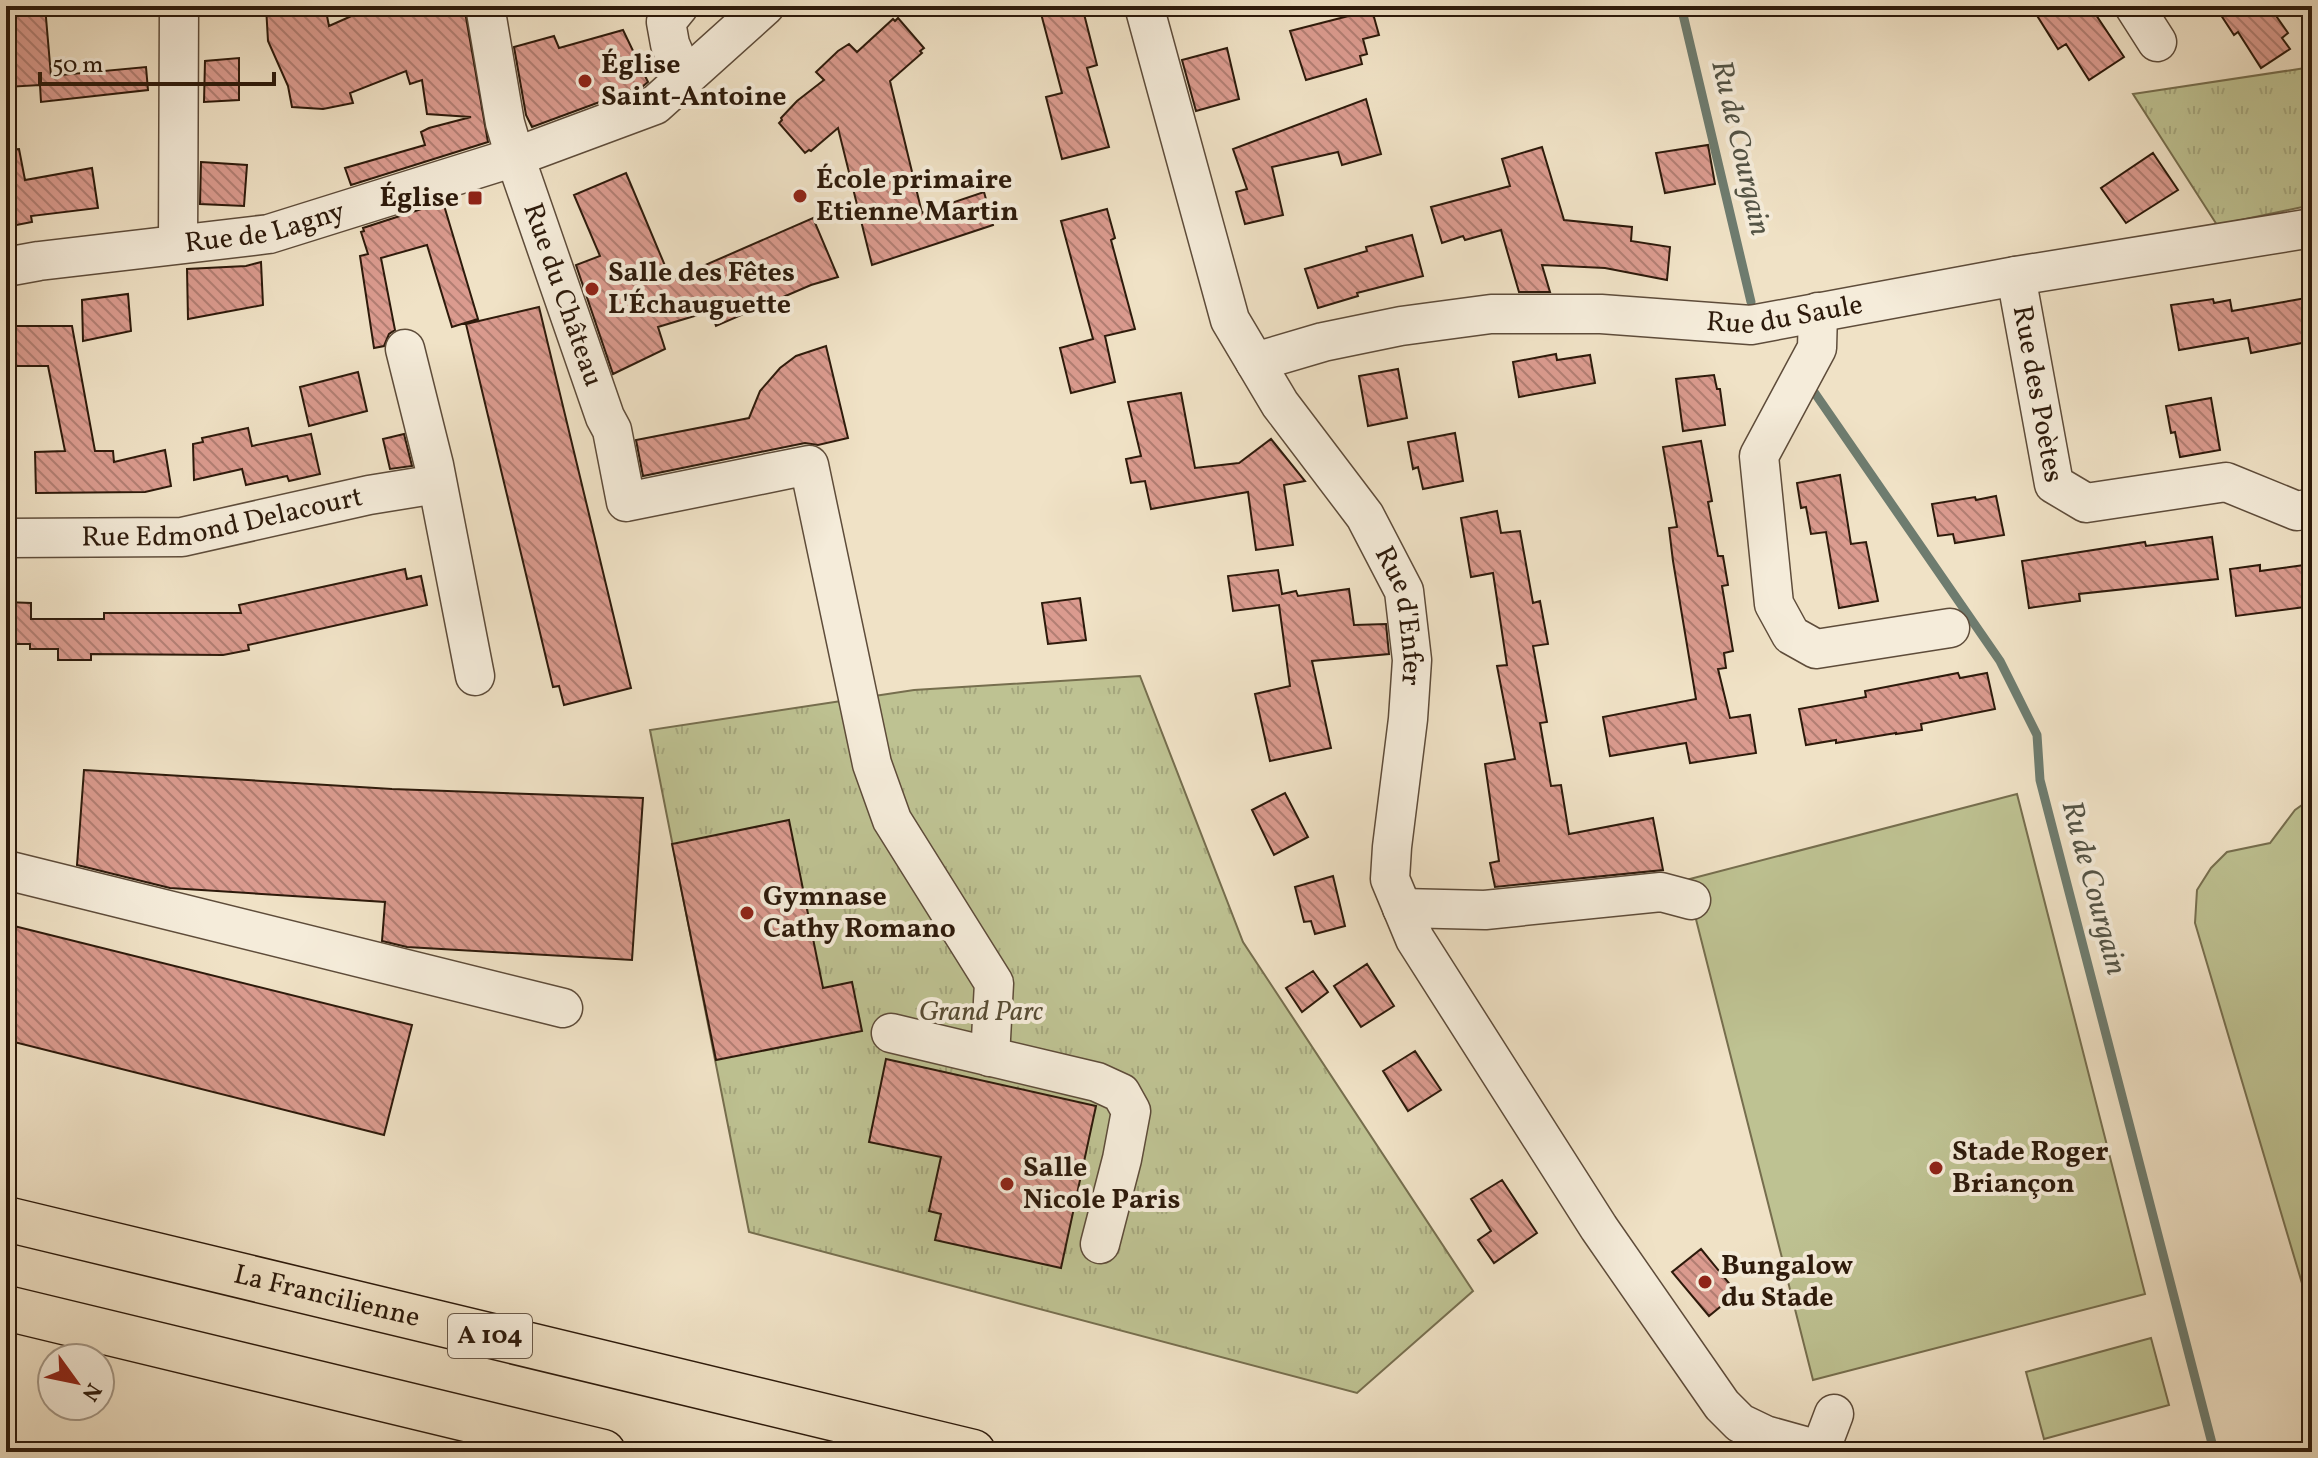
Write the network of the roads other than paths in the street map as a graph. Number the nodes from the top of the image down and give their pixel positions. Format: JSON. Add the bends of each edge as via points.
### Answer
{"nodes":[{"id":1,"x":179,"y":6,"type":"edge"},
{"id":2,"x":485,"y":6,"type":"edge"},
{"id":3,"x":679,"y":6,"type":"edge"},
{"id":4,"x":765,"y":6,"type":"edge"},
{"id":5,"x":1144,"y":6,"type":"edge"},
{"id":6,"x":2134,"y":6,"type":"edge"},
{"id":7,"x":2157,"y":42,"type":"dead end"},
{"id":8,"x":685,"y":79,"type":"junction"},
{"id":9,"x":515,"y":157,"type":"junction"},
{"id":10,"x":2312,"y":228,"type":"edge"},
{"id":11,"x":178,"y":244,"type":"junction"},
{"id":12,"x":6,"y":267,"type":"edge"},
{"id":13,"x":2016,"y":276,"type":"junction"},
{"id":14,"x":1818,"y":312,"type":"junction"},
{"id":15,"x":405,"y":349,"type":"dead end"},
{"id":16,"x":1255,"y":362,"type":"junction"},
{"id":17,"x":437,"y":484,"type":"junction"},
{"id":18,"x":2312,"y":508,"type":"edge"},
{"id":19,"x":6,"y":538,"type":"edge"},
{"id":20,"x":1950,"y":628,"type":"dead end"},
{"id":21,"x":475,"y":676,"type":"dead end"},
{"id":22,"x":6,"y":870,"type":"edge"},
{"id":23,"x":1691,"y":900,"type":"dead end"},
{"id":24,"x":1402,"y":908,"type":"junction"},
{"id":25,"x":563,"y":1008,"type":"dead end"},
{"id":26,"x":891,"y":1033,"type":"dead end"},
{"id":27,"x":990,"y":1057,"type":"junction"},
{"id":28,"x":6,"y":1219,"type":"edge"},
{"id":29,"x":1100,"y":1244,"type":"dead end"},
{"id":30,"x":6,"y":1308,"type":"edge"},
{"id":31,"x":1834,"y":1414,"type":"dead end"},
{"id":32,"x":1823,"y":1451,"type":"edge"},
{"id":33,"x":603,"y":1452,"type":"edge"},
{"id":34,"x":973,"y":1452,"type":"edge"}],
"edges":[{"from":1,"to":11,"type":"street"},
{"from":2,"to":9,"type":"street","name":"Rue du Château"},
{"from":3,"to":8,"type":"street","via":[[666,22]]},
{"from":4,"to":8,"type":"street","name":"Rue de Lagny"},
{"from":5,"to":16,"type":"street","name":"Rue d'Enfer","via":[[1230,320]]},
{"from":6,"to":7,"type":"street"},
{"from":8,"to":9,"type":"street","name":"Rue de Lagny","via":[[655,105]]},
{"from":9,"to":11,"type":"street","name":"Rue de Lagny","via":[[269,234]]},
{"from":9,"to":27,"type":"street","name":"Rue du Château","via":[[612,430],[626,502],[809,465],[872,764],[892,820],[994,983]]},
{"from":10,"to":13,"type":"street","name":"Rue du Saule"},
{"from":11,"to":12,"type":"street","name":"Rue de Lagny"},
{"from":13,"to":14,"type":"street","name":"Rue du Saule"},
{"from":13,"to":18,"type":"street","name":"Rue des Poètes","via":[[2054,484],[2086,503],[2226,482],[2297,511]]},
{"from":14,"to":16,"type":"street","name":"Rue du Saule","via":[[1751,325],[1601,314],[1491,314],[1401,326]]},
{"from":14,"to":20,"type":"street","via":[[1817,348],[1759,456],[1774,604],[1791,635],[1816,649]]},
{"from":15,"to":17,"type":"street"},
{"from":16,"to":24,"type":"street","name":"Rue d'Enfer","via":[[1280,404],[1365,516],[1404,591],[1412,660],[1390,879]]},
{"from":17,"to":19,"type":"street","name":"Rue Edmond Delacourt","via":[[182,537]]},
{"from":17,"to":21,"type":"street"},
{"from":22,"to":25,"type":"street"},
{"from":23,"to":24,"type":"street","via":[[1661,892],[1485,910]]},
{"from":24,"to":32,"type":"street","name":"Rue d'Enfer","via":[[1415,939],[1599,1228],[1722,1405],[1740,1423],[1765,1435]]},
{"from":26,"to":27,"type":"street"},
{"from":27,"to":29,"type":"street","via":[[1097,1082],[1121,1093],[1131,1111]]},
{"from":28,"to":34,"type":"highway","name":"La Francilienne","number":"A 104"},
{"from":30,"to":33,"type":"highway"},
{"from":31,"to":32,"type":"street"}]}
